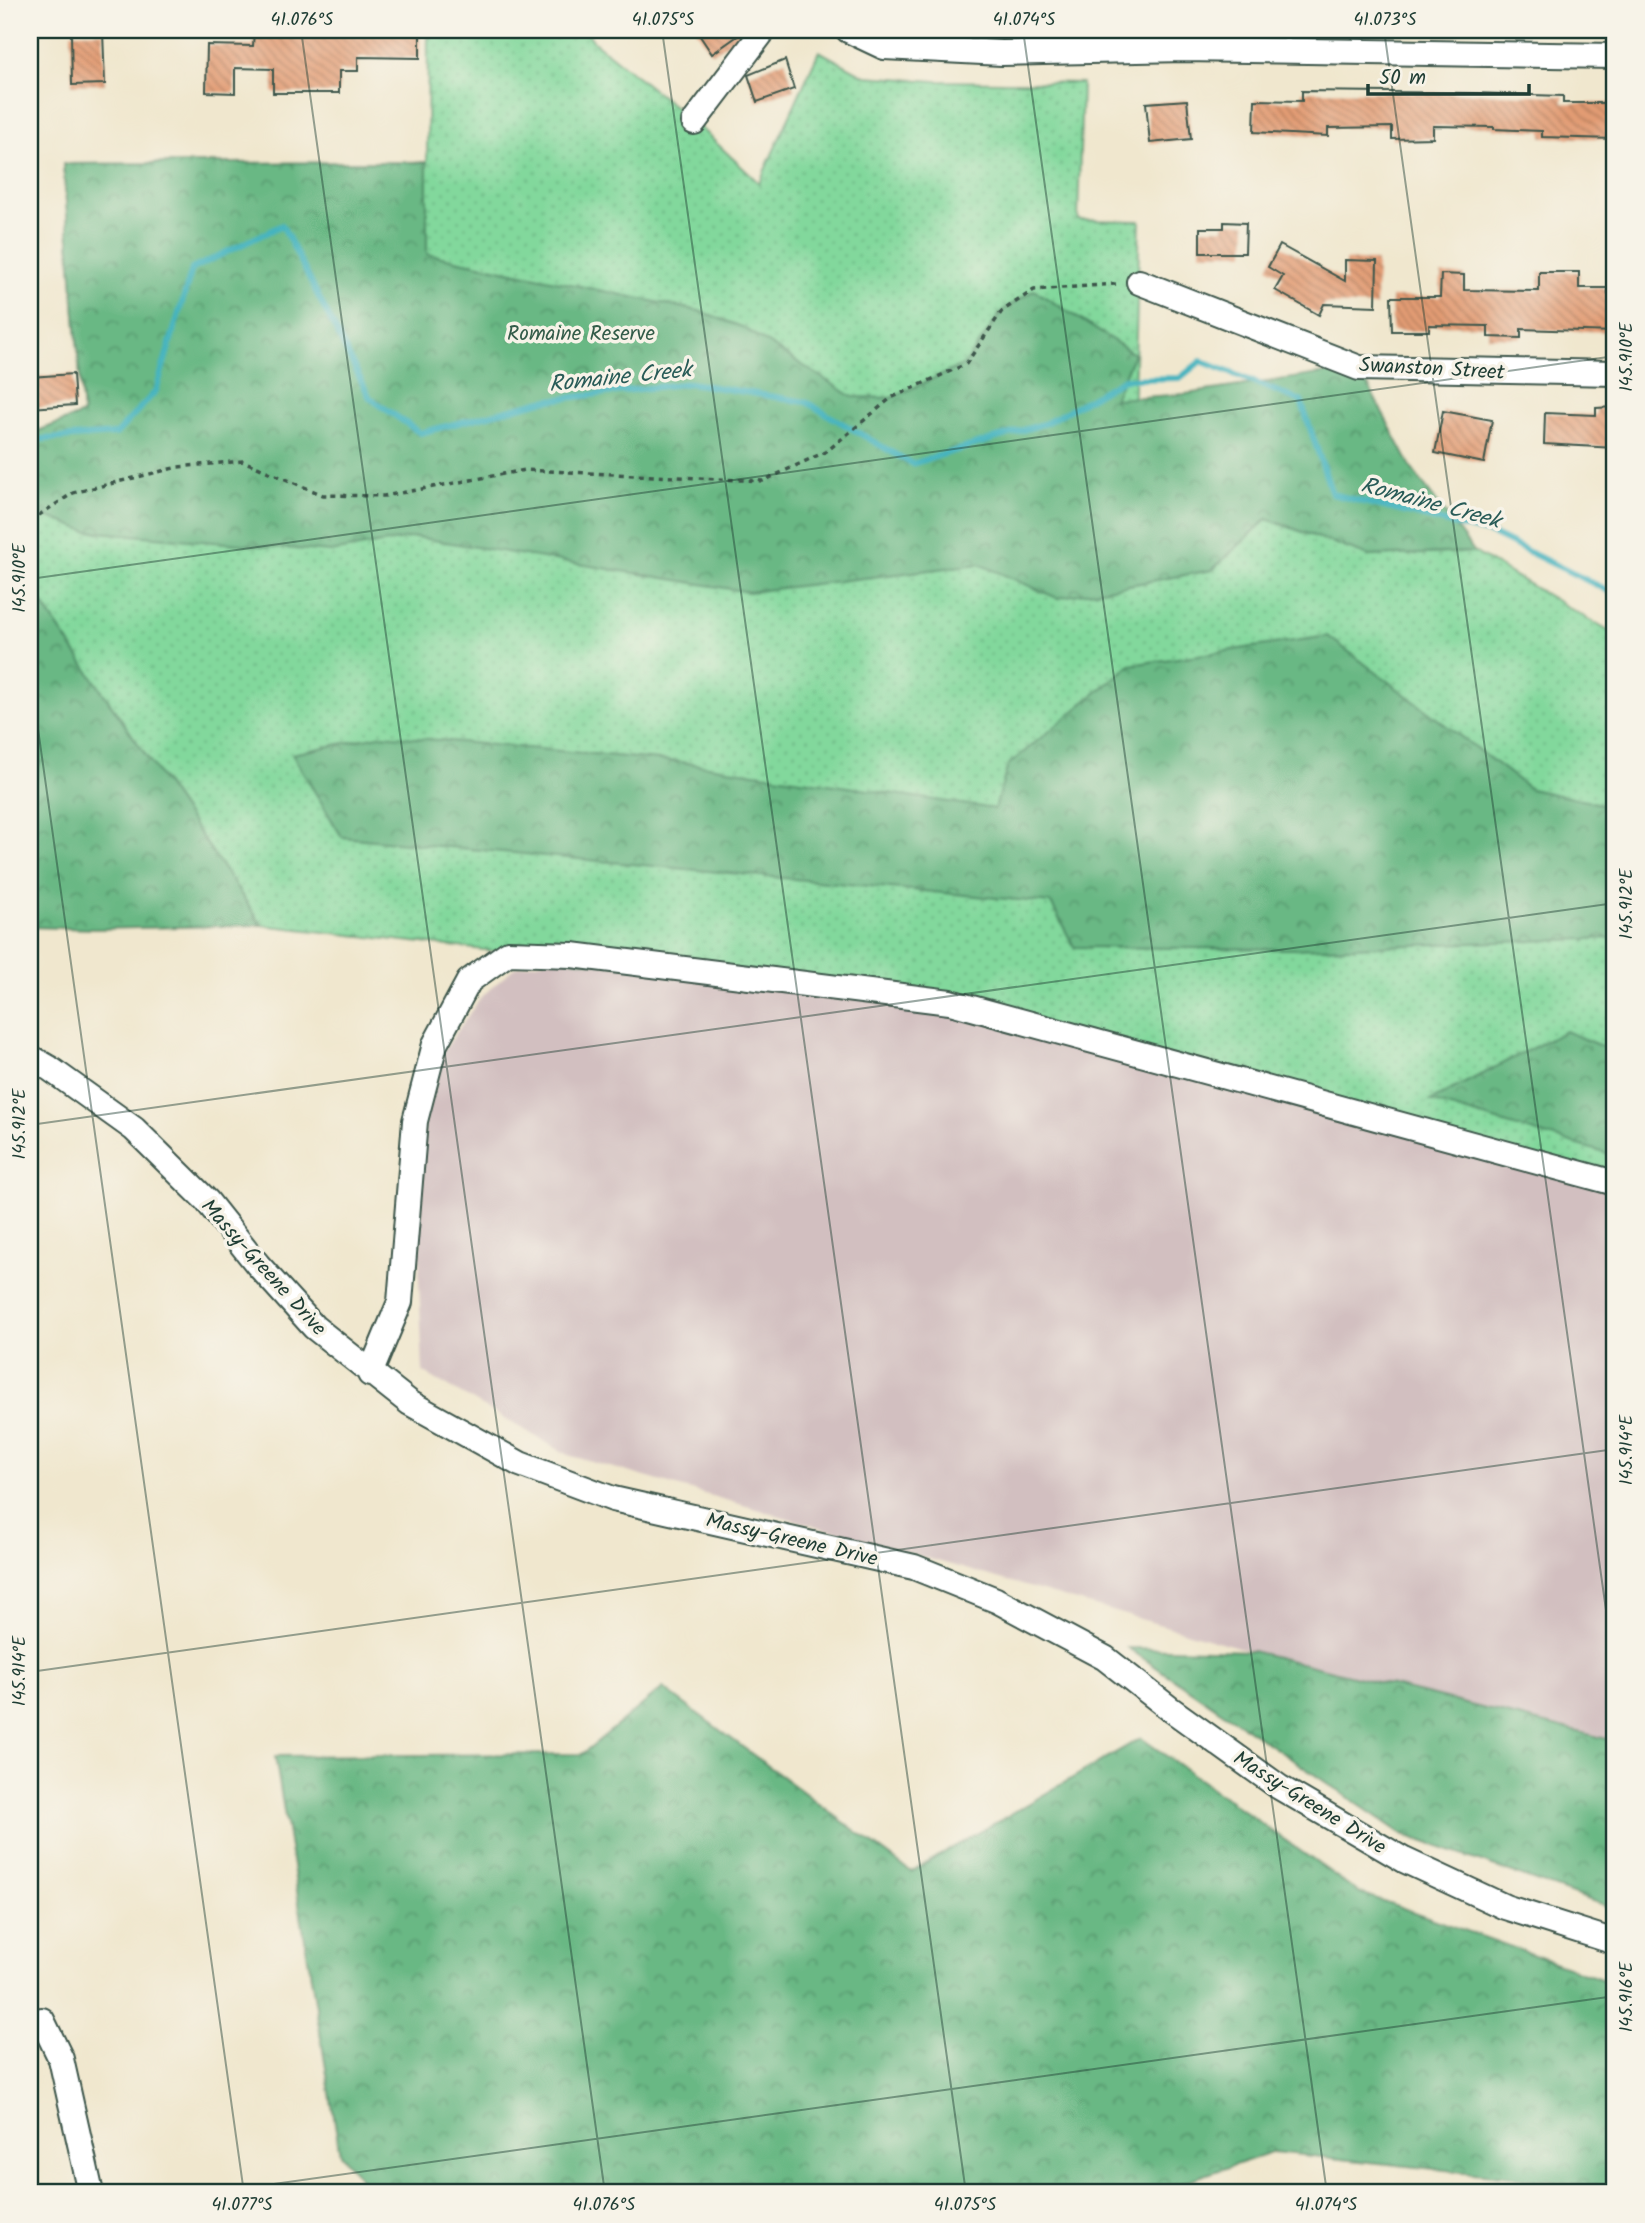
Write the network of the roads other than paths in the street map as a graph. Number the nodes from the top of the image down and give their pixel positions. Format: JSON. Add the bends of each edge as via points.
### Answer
{"nodes":[{"id":1,"x":764,"y":30,"type":"edge"},
{"id":2,"x":848,"y":30,"type":"edge"},
{"id":3,"x":1615,"y":56,"type":"edge"},
{"id":4,"x":694,"y":122,"type":"dead end"},
{"id":5,"x":1139,"y":282,"type":"road end"},
{"id":6,"x":1615,"y":373,"type":"edge"},
{"id":7,"x":30,"y":1057,"type":"edge"},
{"id":8,"x":1565,"y":1170,"type":"junction"},
{"id":9,"x":1615,"y":1183,"type":"edge"},
{"id":10,"x":1615,"y":1193,"type":"edge"},
{"id":11,"x":370,"y":1374,"type":"junction"},
{"id":12,"x":1615,"y":1942,"type":"edge"},
{"id":13,"x":42,"y":2020,"type":"dead end"},
{"id":14,"x":91,"y":2193,"type":"edge"}],
"edges":[{"from":1,"to":4,"type":"street"},
{"from":2,"to":3,"type":"street","via":[[884,47],[1002,54],[1184,49]]},
{"from":5,"to":6,"type":"street","name":"Swanston Street","via":[[1359,368]]},
{"from":7,"to":11,"type":"street","name":"Massy-Greene Drive","via":[[134,1129],[207,1201],[314,1327]]},
{"from":8,"to":9,"type":"street"},
{"from":8,"to":10,"type":"street"},
{"from":8,"to":11,"type":"street","via":[[950,1002],[572,955],[508,953],[469,981],[435,1044],[415,1121],[400,1302]]},
{"from":11,"to":12,"type":"street","name":"Massy-Greene Drive","via":[[410,1403],[520,1464],[613,1499],[914,1567],[996,1600],[1105,1657],[1279,1787],[1404,1860],[1505,1907]]},
{"from":13,"to":14,"type":"street","via":[[61,2059]]}]}
